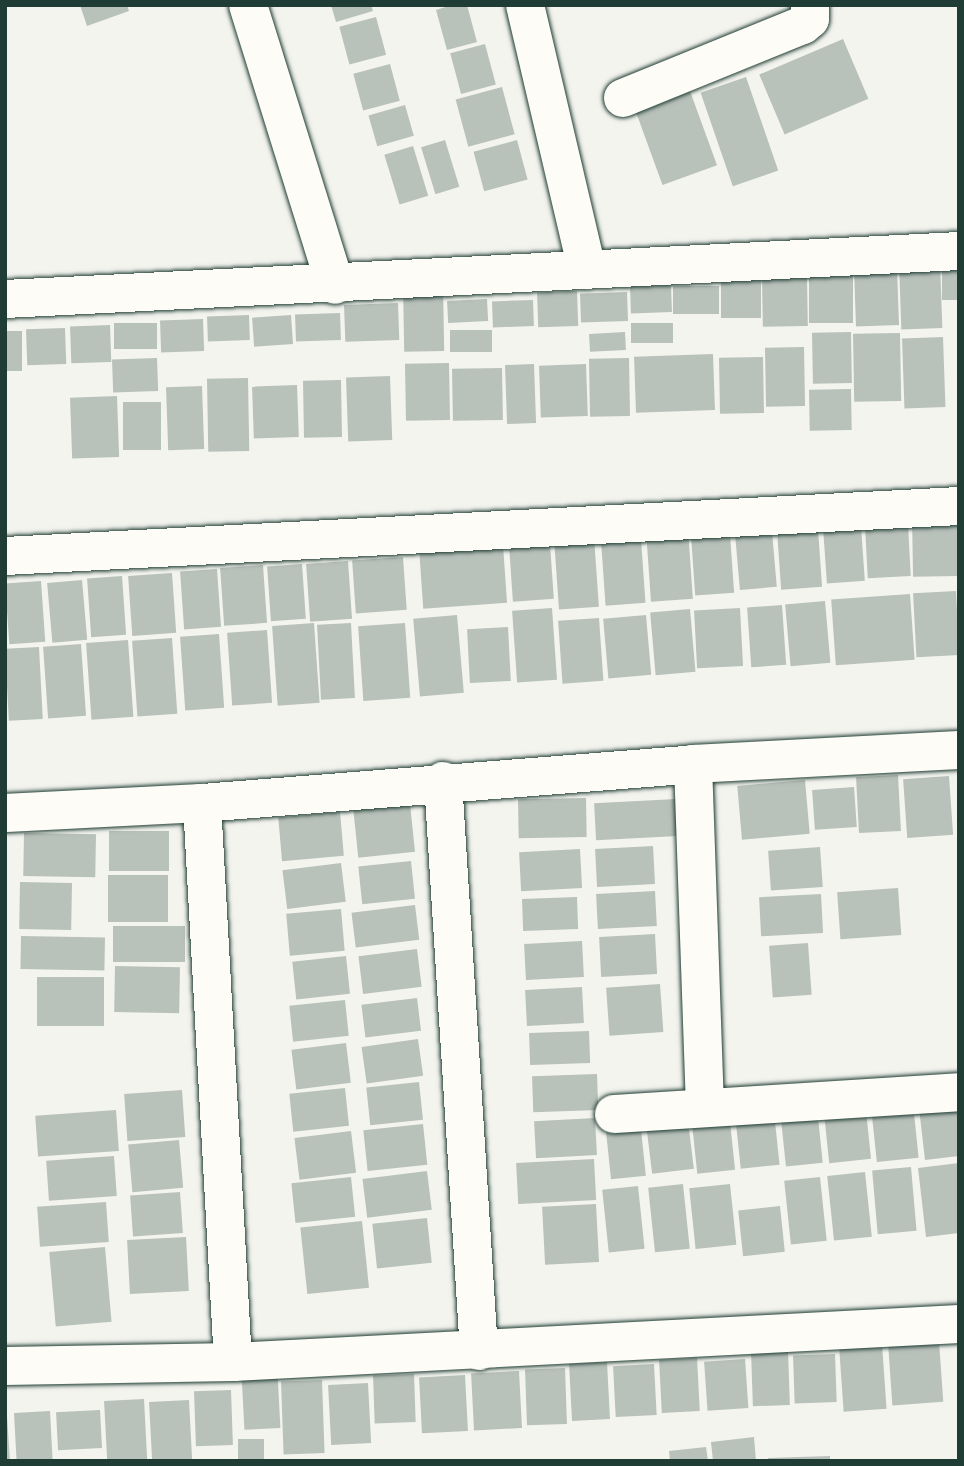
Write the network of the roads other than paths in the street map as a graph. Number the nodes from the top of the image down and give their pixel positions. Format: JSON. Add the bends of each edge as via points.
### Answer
{"nodes":[{"id":1,"x":248,"y":5,"type":"edge"},
{"id":2,"x":525,"y":5,"type":"edge"},
{"id":3,"x":810,"y":5,"type":"edge"},
{"id":4,"x":624,"y":98,"type":"dead end"},
{"id":5,"x":959,"y":251,"type":"edge"},
{"id":6,"x":587,"y":270,"type":"junction"},
{"id":7,"x":335,"y":285,"type":"junction"},
{"id":8,"x":5,"y":299,"type":"edge"},
{"id":9,"x":959,"y":506,"type":"edge"},
{"id":10,"x":5,"y":556,"type":"edge"},
{"id":11,"x":959,"y":750,"type":"edge"},
{"id":12,"x":693,"y":764,"type":"junction"},
{"id":13,"x":443,"y":781,"type":"junction"},
{"id":14,"x":201,"y":803,"type":"junction"},
{"id":15,"x":5,"y":813,"type":"edge"},
{"id":16,"x":959,"y":1092,"type":"edge"},
{"id":17,"x":705,"y":1107,"type":"junction"},
{"id":18,"x":614,"y":1114,"type":"dead end"},
{"id":19,"x":959,"y":1324,"type":"edge"},
{"id":20,"x":479,"y":1351,"type":"junction"},
{"id":21,"x":233,"y":1362,"type":"junction"},
{"id":22,"x":5,"y":1366,"type":"edge"}],
"edges":[{"from":1,"to":7,"type":"street"},
{"from":2,"to":6,"type":"street"},
{"from":3,"to":4,"type":"street","via":[[810,19],[803,25]]},
{"from":5,"to":6,"type":"street"},
{"from":6,"to":7,"type":"street"},
{"from":7,"to":8,"type":"street"},
{"from":9,"to":10,"type":"street"},
{"from":11,"to":12,"type":"street"},
{"from":12,"to":13,"type":"street"},
{"from":12,"to":17,"type":"street"},
{"from":13,"to":14,"type":"street"},
{"from":13,"to":20,"type":"street"},
{"from":14,"to":15,"type":"street"},
{"from":14,"to":21,"type":"street"},
{"from":16,"to":17,"type":"street"},
{"from":17,"to":18,"type":"street"},
{"from":19,"to":20,"type":"street"},
{"from":20,"to":21,"type":"street"},
{"from":21,"to":22,"type":"street"}]}
